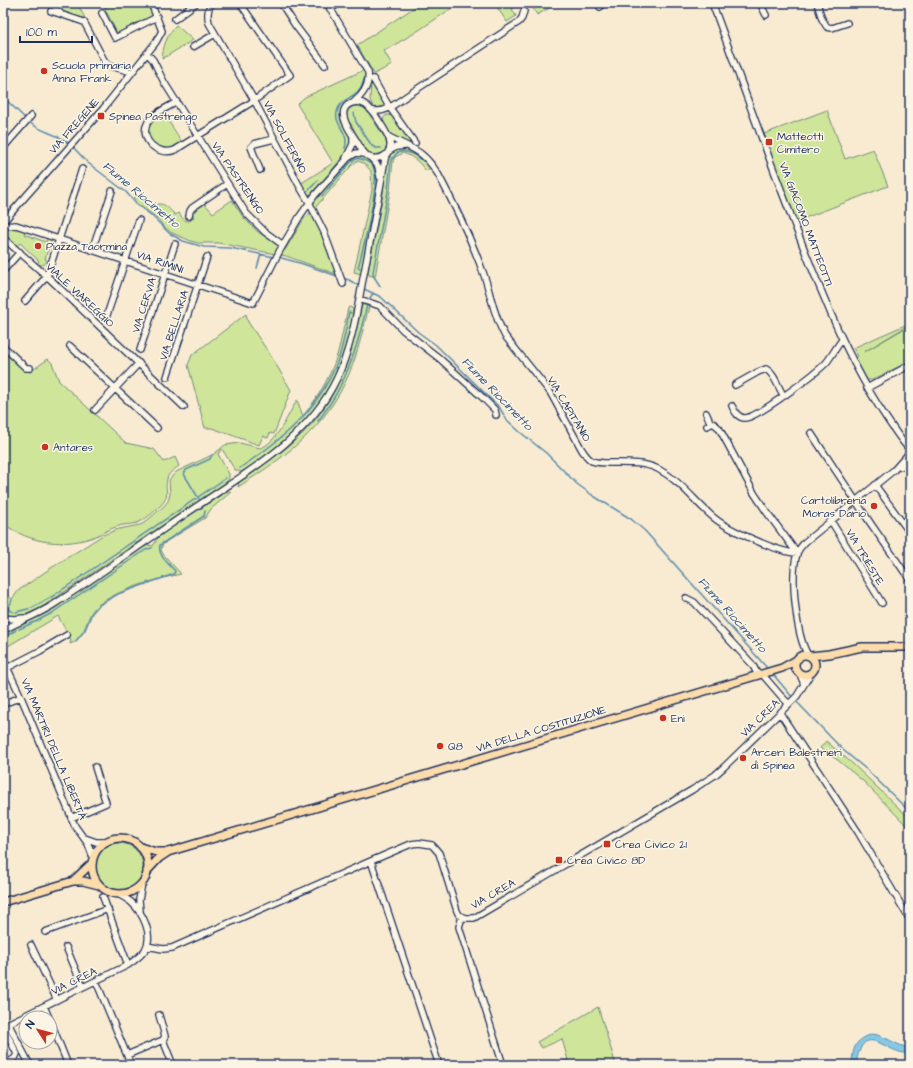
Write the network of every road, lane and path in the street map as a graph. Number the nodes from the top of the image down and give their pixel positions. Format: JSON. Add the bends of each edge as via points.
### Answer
{"nodes":[{"id":1,"x":53,"y":3,"type":"edge"},
{"id":2,"x":151,"y":3,"type":"edge"},
{"id":3,"x":196,"y":3,"type":"edge"},
{"id":4,"x":212,"y":3,"type":"edge"},
{"id":5,"x":240,"y":3,"type":"edge"},
{"id":6,"x":281,"y":3,"type":"edge"},
{"id":7,"x":327,"y":3,"type":"edge"},
{"id":8,"x":340,"y":3,"type":"edge"},
{"id":9,"x":712,"y":3,"type":"edge"},
{"id":10,"x":760,"y":3,"type":"edge"},
{"id":11,"x":817,"y":3,"type":"edge"},
{"id":12,"x":330,"y":9,"type":"junction"},
{"id":13,"x":51,"y":11,"type":"dead end"},
{"id":14,"x":524,"y":11,"type":"dead end"},
{"id":15,"x":102,"y":13,"type":"dead end"},
{"id":16,"x":62,"y":15,"type":"junction"},
{"id":17,"x":766,"y":15,"type":"dead end"},
{"id":18,"x":157,"y":17,"type":"junction"},
{"id":19,"x":174,"y":19,"type":"dead end"},
{"id":20,"x":847,"y":23,"type":"dead end"},
{"id":21,"x":215,"y":34,"type":"junction"},
{"id":22,"x":193,"y":47,"type":"dead end"},
{"id":23,"x":147,"y":53,"type":"junction"},
{"id":24,"x":325,"y":65,"type":"dead end"},
{"id":25,"x":132,"y":72,"type":"junction"},
{"id":26,"x":373,"y":79,"type":"dead end"},
{"id":27,"x":254,"y":100,"type":"junction"},
{"id":28,"x":177,"y":102,"type":"junction"},
{"id":29,"x":354,"y":102,"type":"junction"},
{"id":30,"x":388,"y":109,"type":"junction"},
{"id":31,"x":371,"y":110,"type":"junction"},
{"id":32,"x":31,"y":117,"type":"dead end"},
{"id":33,"x":380,"y":123,"type":"junction"},
{"id":34,"x":197,"y":135,"type":"junction"},
{"id":35,"x":353,"y":136,"type":"junction"},
{"id":36,"x":389,"y":137,"type":"junction"},
{"id":37,"x":274,"y":139,"type":"junction"},
{"id":38,"x":416,"y":143,"type":"dead end"},
{"id":39,"x":408,"y":146,"type":"junction"},
{"id":40,"x":3,"y":148,"type":"edge"},
{"id":41,"x":388,"y":152,"type":"junction"},
{"id":42,"x":365,"y":154,"type":"junction"},
{"id":43,"x":371,"y":158,"type":"junction"},
{"id":44,"x":343,"y":162,"type":"junction"},
{"id":45,"x":82,"y":169,"type":"dead end"},
{"id":46,"x":260,"y":170,"type":"dead end"},
{"id":47,"x":381,"y":183,"type":"junction"},
{"id":48,"x":227,"y":184,"type":"junction"},
{"id":49,"x":112,"y":191,"type":"dead end"},
{"id":50,"x":309,"y":202,"type":"junction"},
{"id":51,"x":10,"y":215,"type":"junction"},
{"id":52,"x":189,"y":216,"type":"dead end"},
{"id":53,"x":139,"y":220,"type":"dead end"},
{"id":54,"x":3,"y":222,"type":"edge"},
{"id":55,"x":13,"y":225,"type":"junction"},
{"id":56,"x":3,"y":226,"type":"edge"},
{"id":57,"x":50,"y":236,"type":"junction"},
{"id":58,"x":4,"y":238,"type":"edge"},
{"id":59,"x":59,"y":239,"type":"junction"},
{"id":60,"x":175,"y":244,"type":"dead end"},
{"id":61,"x":283,"y":245,"type":"junction"},
{"id":62,"x":55,"y":248,"type":"junction"},
{"id":63,"x":92,"y":250,"type":"junction"},
{"id":64,"x":20,"y":252,"type":"junction"},
{"id":65,"x":207,"y":257,"type":"dead end"},
{"id":66,"x":125,"y":260,"type":"junction"},
{"id":67,"x":50,"y":262,"type":"junction"},
{"id":68,"x":35,"y":266,"type":"junction"},
{"id":69,"x":3,"y":271,"type":"edge"},
{"id":70,"x":165,"y":274,"type":"junction"},
{"id":71,"x":47,"y":276,"type":"junction"},
{"id":72,"x":343,"y":284,"type":"dead end"},
{"id":73,"x":198,"y":285,"type":"junction"},
{"id":74,"x":359,"y":299,"type":"junction"},
{"id":75,"x":25,"y":301,"type":"dead end"},
{"id":76,"x":107,"y":315,"type":"dead end"},
{"id":77,"x":842,"y":340,"type":"junction"},
{"id":78,"x":3,"y":346,"type":"edge"},
{"id":79,"x":70,"y":346,"type":"dead end"},
{"id":80,"x":140,"y":350,"type":"dead end"},
{"id":81,"x":139,"y":363,"type":"junction"},
{"id":82,"x":910,"y":365,"type":"edge"},
{"id":83,"x":30,"y":368,"type":"dead end"},
{"id":84,"x":167,"y":377,"type":"dead end"},
{"id":85,"x":735,"y":385,"type":"dead end"},
{"id":86,"x":867,"y":388,"type":"junction"},
{"id":87,"x":115,"y":389,"type":"junction"},
{"id":88,"x":784,"y":396,"type":"junction"},
{"id":89,"x":184,"y":406,"type":"dead end"},
{"id":90,"x":732,"y":406,"type":"dead end"},
{"id":91,"x":95,"y":410,"type":"dead end"},
{"id":92,"x":706,"y":413,"type":"dead end"},
{"id":93,"x":496,"y":415,"type":"dead end"},
{"id":94,"x":157,"y":428,"type":"dead end"},
{"id":95,"x":811,"y":433,"type":"dead end"},
{"id":96,"x":909,"y":457,"type":"edge"},
{"id":97,"x":875,"y":485,"type":"junction"},
{"id":98,"x":856,"y":501,"type":"junction"},
{"id":99,"x":831,"y":521,"type":"junction"},
{"id":100,"x":910,"y":533,"type":"edge"},
{"id":101,"x":797,"y":553,"type":"junction"},
{"id":102,"x":910,"y":580,"type":"edge"},
{"id":103,"x":686,"y":598,"type":"dead end"},
{"id":104,"x":882,"y":603,"type":"dead end"},
{"id":105,"x":32,"y":616,"type":"junction"},
{"id":106,"x":3,"y":618,"type":"edge"},
{"id":107,"x":3,"y":631,"type":"edge"},
{"id":108,"x":67,"y":634,"type":"dead end"},
{"id":109,"x":803,"y":643,"type":"junction"},
{"id":110,"x":910,"y":648,"type":"edge"},
{"id":111,"x":829,"y":654,"type":"junction"},
{"id":112,"x":809,"y":656,"type":"junction"},
{"id":113,"x":798,"y":658,"type":"junction"},
{"id":114,"x":3,"y":660,"type":"edge"},
{"id":115,"x":5,"y":669,"type":"edge"},
{"id":116,"x":778,"y":669,"type":"junction"},
{"id":117,"x":813,"y":670,"type":"junction"},
{"id":118,"x":798,"y":671,"type":"junction"},
{"id":119,"x":762,"y":674,"type":"junction"},
{"id":120,"x":804,"y":684,"type":"junction"},
{"id":121,"x":21,"y":696,"type":"junction"},
{"id":122,"x":790,"y":703,"type":"junction"},
{"id":123,"x":3,"y":704,"type":"edge"},
{"id":124,"x":780,"y":713,"type":"junction"},
{"id":125,"x":95,"y":767,"type":"dead end"},
{"id":126,"x":71,"y":818,"type":"junction"},
{"id":127,"x":84,"y":837,"type":"junction"},
{"id":128,"x":105,"y":842,"type":"junction"},
{"id":129,"x":140,"y":847,"type":"junction"},
{"id":130,"x":168,"y":852,"type":"junction"},
{"id":131,"x":92,"y":860,"type":"junction"},
{"id":132,"x":371,"y":861,"type":"junction"},
{"id":133,"x":147,"y":872,"type":"junction"},
{"id":134,"x":73,"y":882,"type":"junction"},
{"id":135,"x":142,"y":883,"type":"junction"},
{"id":136,"x":99,"y":885,"type":"junction"},
{"id":137,"x":118,"y":894,"type":"junction"},
{"id":138,"x":103,"y":897,"type":"dead end"},
{"id":139,"x":3,"y":902,"type":"edge"},
{"id":140,"x":108,"y":909,"type":"junction"},
{"id":141,"x":141,"y":914,"type":"junction"},
{"id":142,"x":462,"y":917,"type":"junction"},
{"id":143,"x":910,"y":920,"type":"edge"},
{"id":144,"x":45,"y":932,"type":"dead end"},
{"id":145,"x":31,"y":945,"type":"dead end"},
{"id":146,"x":147,"y":946,"type":"junction"},
{"id":147,"x":66,"y":947,"type":"dead end"},
{"id":148,"x":128,"y":965,"type":"junction"},
{"id":149,"x":96,"y":981,"type":"junction"},
{"id":150,"x":83,"y":987,"type":"junction"},
{"id":151,"x":57,"y":1000,"type":"junction"},
{"id":152,"x":44,"y":1006,"type":"junction"},
{"id":153,"x":46,"y":1010,"type":"edge"},
{"id":154,"x":159,"y":1015,"type":"dead end"},
{"id":155,"x":6,"y":1024,"type":"edge"},
{"id":156,"x":58,"y":1039,"type":"edge"},
{"id":157,"x":163,"y":1040,"type":"junction"},
{"id":158,"x":127,"y":1055,"type":"junction"},
{"id":159,"x":4,"y":1065,"type":"edge"},
{"id":160,"x":30,"y":1065,"type":"edge"},
{"id":161,"x":68,"y":1065,"type":"edge"},
{"id":162,"x":131,"y":1065,"type":"edge"},
{"id":163,"x":173,"y":1065,"type":"edge"},
{"id":164,"x":439,"y":1065,"type":"edge"},
{"id":165,"x":503,"y":1065,"type":"edge"}],
"edges":[{"from":1,"to":16,"type":"street"},
{"from":2,"to":18,"type":"street"},
{"from":3,"to":19,"type":"street"},
{"from":4,"to":21,"type":"street","name":"VIA SOLFERINO","via":[[207,14]]},
{"from":5,"to":27,"type":"street","name":"VIA PASTRENGO","via":[[290,75]]},
{"from":6,"to":24,"type":"street"},
{"from":7,"to":12,"type":"street"},
{"from":8,"to":12,"type":"street"},
{"from":9,"to":77,"type":"street","name":"VIA GIACOMO MATTEOTTI","via":[[792,219]]},
{"from":10,"to":17,"type":"street"},
{"from":11,"to":20,"type":"street","via":[[827,27]]},
{"from":12,"to":29,"type":"street","via":[[368,72],[366,90]]},
{"from":13,"to":16,"type":"street"},
{"from":14,"to":30,"type":"street","via":[[518,22]]},
{"from":15,"to":18,"type":"street","via":[[114,38]]},
{"from":16,"to":25,"type":"street","via":[[84,22],[104,60],[110,66]]},
{"from":18,"to":23,"type":"street","name":"VIA FREGENE","via":[[161,28],[160,36]]},
{"from":21,"to":22,"type":"street"},
{"from":21,"to":27,"type":"street","name":"VIA SOLFERINO"},
{"from":23,"to":25,"type":"street","name":"VIA FREGENE"},
{"from":23,"to":28,"type":"street","name":"VIA PASTRENGO"},
{"from":25,"to":51,"type":"street","name":"VIA FREGENE"},
{"from":26,"to":30,"type":"street"},
{"from":27,"to":34,"type":"street","name":"VIA PASTRENGO"},
{"from":27,"to":37,"type":"street","name":"VIA SOLFERINO"},
{"from":28,"to":34,"type":"street","name":"VIA PASTRENGO"},
{"from":28,"to":34,"type":"street","name":"VIA PASTRENGO","via":[[149,122],[146,135],[150,144],[160,151],[170,152]]},
{"from":29,"to":31,"type":"street","via":[[363,103]]},
{"from":29,"to":35,"type":"street","via":[[347,107],[343,116]]},
{"from":30,"to":31,"type":"street","via":[[376,112]]},
{"from":30,"to":33,"type":"street","via":[[381,116]]},
{"from":30,"to":38,"type":"street"},
{"from":31,"to":33,"type":"street"},
{"from":32,"to":40,"type":"street"},
{"from":33,"to":36,"type":"street"},
{"from":34,"to":48,"type":"street","name":"VIA PASTRENGO"},
{"from":35,"to":42,"type":"street"},
{"from":35,"to":44,"type":"street","via":[[352,147]]},
{"from":36,"to":39,"type":"street","name":"VIA CAPITANIO"},
{"from":36,"to":41,"type":"street"},
{"from":37,"to":46,"type":"street","via":[[251,147]]},
{"from":37,"to":50,"type":"street","name":"VIA SOLFERINO"},
{"from":39,"to":41,"type":"street","via":[[396,147]]},
{"from":39,"to":101,"type":"street","name":"VIA CAPITANIO","via":[[426,157],[438,174],[479,262],[499,326],[550,392],[588,458],[596,462],[652,466],[667,474],[722,524],[771,546]]},
{"from":41,"to":43,"type":"street","via":[[380,158]]},
{"from":41,"to":47,"type":"street"},
{"from":42,"to":43,"type":"street"},
{"from":42,"to":44,"type":"street","via":[[356,153]]},
{"from":43,"to":47,"type":"street","via":[[378,166]]},
{"from":44,"to":50,"type":"street"},
{"from":45,"to":59,"type":"street"},
{"from":47,"to":74,"type":"street"},
{"from":48,"to":52,"type":"street","via":[[192,208]]},
{"from":48,"to":61,"type":"street","name":"VIA PASTRENGO","via":[[251,218]]},
{"from":49,"to":63,"type":"street"},
{"from":50,"to":61,"type":"street"},
{"from":50,"to":72,"type":"street","name":"VIA SOLFERINO","via":[[324,232]]},
{"from":51,"to":54,"type":"street","name":"VIA FREGENE"},
{"from":51,"to":55,"type":"street"},
{"from":53,"to":66,"type":"street"},
{"from":55,"to":56,"type":"street","name":"VIA RIMINI"},
{"from":55,"to":57,"type":"street","name":"VIA RIMINI"},
{"from":55,"to":58,"type":"street","via":[[4,231]]},
{"from":57,"to":59,"type":"street","name":"VIA RIMINI"},
{"from":57,"to":62,"type":"street","via":[[55,242]]},
{"from":58,"to":64,"type":"street","name":"VIALE VIAREGGIO"},
{"from":59,"to":62,"type":"street"},
{"from":59,"to":63,"type":"street","name":"VIA RIMINI"},
{"from":60,"to":70,"type":"street","name":"VIA CERVIA"},
{"from":61,"to":73,"type":"street","name":"VIA RIMINI","via":[[255,302],[251,303]]},
{"from":62,"to":67,"type":"street"},
{"from":63,"to":66,"type":"street","name":"VIA RIMINI"},
{"from":64,"to":68,"type":"street","name":"VIALE VIAREGGIO"},
{"from":64,"to":69,"type":"street"},
{"from":65,"to":73,"type":"street","name":"VIA BELLARIA"},
{"from":66,"to":70,"type":"street","name":"VIA RIMINI"},
{"from":66,"to":76,"type":"street"},
{"from":67,"to":68,"type":"street","via":[[45,268]]},
{"from":67,"to":71,"type":"street"},
{"from":68,"to":71,"type":"street","name":"VIALE VIAREGGIO"},
{"from":70,"to":73,"type":"street","name":"VIA RIMINI"},
{"from":70,"to":80,"type":"street","name":"VIA CERVIA"},
{"from":71,"to":75,"type":"street"},
{"from":71,"to":81,"type":"street","name":"VIALE VIAREGGIO"},
{"from":73,"to":84,"type":"street","name":"VIA BELLARIA"},
{"from":74,"to":93,"type":"street","via":[[380,306],[403,330],[440,358],[482,397],[495,410]]},
{"from":74,"to":105,"type":"street","via":[[348,349],[337,378],[319,409],[298,433],[236,480],[54,605]]},
{"from":77,"to":86,"type":"street","name":"VIA GIACOMO MATTEOTTI"},
{"from":77,"to":88,"type":"street","via":[[825,364]]},
{"from":78,"to":83,"type":"street","via":[[26,368]]},
{"from":79,"to":87,"type":"street"},
{"from":81,"to":87,"type":"street"},
{"from":81,"to":89,"type":"street","name":"VIALE VIAREGGIO"},
{"from":82,"to":86,"type":"street"},
{"from":85,"to":88,"type":"street","via":[[766,369]]},
{"from":86,"to":96,"type":"street","name":"VIA GIACOMO MATTEOTTI","via":[[903,442]]},
{"from":87,"to":91,"type":"street"},
{"from":87,"to":94,"type":"street"},
{"from":88,"to":90,"type":"street","via":[[750,417],[737,415]]},
{"from":92,"to":101,"type":"street","via":[[709,425],[715,424],[718,428],[754,493]]},
{"from":95,"to":98,"type":"street"},
{"from":96,"to":97,"type":"street"},
{"from":97,"to":98,"type":"street"},
{"from":97,"to":100,"type":"street"},
{"from":98,"to":99,"type":"street"},
{"from":98,"to":102,"type":"street"},
{"from":99,"to":101,"type":"street"},
{"from":99,"to":104,"type":"street","name":"VIA TRIESTE"},
{"from":101,"to":109,"type":"street","via":[[795,603]]},
{"from":103,"to":119,"type":"street","via":[[694,602]]},
{"from":105,"to":106,"type":"street"},
{"from":105,"to":107,"type":"street"},
{"from":106,"to":107,"type":"street","via":[[6,625]]},
{"from":108,"to":115,"type":"street"},
{"from":109,"to":112,"type":"street"},
{"from":109,"to":113,"type":"street"},
{"from":110,"to":111,"type":"main road","via":[[862,647]]},
{"from":111,"to":112,"type":"main road"},
{"from":111,"to":117,"type":"main road"},
{"from":112,"to":113,"type":"main road"},
{"from":112,"to":117,"type":"main road","via":[[815,662]]},
{"from":113,"to":116,"type":"main road","name":"VIA DELLA COSTITUZIONE"},
{"from":113,"to":118,"type":"main road"},
{"from":114,"to":115,"type":"street","name":"VIA MARTIRI DELLA LIBERTÀ"},
{"from":115,"to":121,"type":"street","name":"VIA MARTIRI DELLA LIBERTÀ"},
{"from":116,"to":118,"type":"main road","name":"VIA DELLA COSTITUZIONE"},
{"from":116,"to":119,"type":"main road","name":"VIA DELLA COSTITUZIONE"},
{"from":117,"to":118,"type":"main road","via":[[806,674]]},
{"from":117,"to":120,"type":"street","name":"VIA CREA"},
{"from":118,"to":120,"type":"street"},
{"from":119,"to":122,"type":"street"},
{"from":119,"to":130,"type":"main road","name":"VIA DELLA COSTITUZIONE"},
{"from":120,"to":122,"type":"street","name":"VIA CREA"},
{"from":121,"to":123,"type":"street"},
{"from":121,"to":126,"type":"street","name":"VIA MARTIRI DELLA LIBERTÀ"},
{"from":122,"to":124,"type":"street","name":"VIA CREA"},
{"from":124,"to":142,"type":"street","name":"VIA CREA","via":[[706,781],[480,914],[468,919]]},
{"from":124,"to":143,"type":"street","via":[[858,832]]},
{"from":125,"to":126,"type":"street","via":[[106,803]]},
{"from":126,"to":127,"type":"street","name":"VIA MARTIRI DELLA LIBERTÀ","via":[[74,826]]},
{"from":127,"to":128,"type":"street","via":[[96,842]]},
{"from":127,"to":131,"type":"street","name":"VIA MARTIRI DELLA LIBERTÀ","via":[[91,850]]},
{"from":128,"to":129,"type":"main road","via":[[123,838]]},
{"from":128,"to":131,"type":"main road"},
{"from":129,"to":130,"type":"main road","name":"VIA DELLA COSTITUZIONE","via":[[156,852]]},
{"from":129,"to":133,"type":"main road","via":[[146,859]]},
{"from":130,"to":133,"type":"main road","name":"VIA DELLA COSTITUZIONE"},
{"from":131,"to":134,"type":"main road"},
{"from":131,"to":136,"type":"main road","via":[[93,874]]},
{"from":132,"to":142,"type":"street","name":"VIA CREA","via":[[411,844],[432,845],[439,853],[454,905]]},
{"from":132,"to":146,"type":"street","name":"VIA CREA","via":[[172,948]]},
{"from":132,"to":164,"type":"street"},
{"from":133,"to":135,"type":"main road"},
{"from":134,"to":136,"type":"main road","via":[[83,881]]},
{"from":134,"to":139,"type":"main road"},
{"from":135,"to":137,"type":"main road","via":[[132,891]]},
{"from":135,"to":141,"type":"street","via":[[139,900]]},
{"from":136,"to":137,"type":"main road","via":[[106,891]]},
{"from":137,"to":141,"type":"street","via":[[130,901]]},
{"from":138,"to":140,"type":"street"},
{"from":140,"to":144,"type":"street"},
{"from":140,"to":148,"type":"street"},
{"from":141,"to":146,"type":"street","via":[[148,934]]},
{"from":142,"to":165,"type":"street","via":[[459,927]]},
{"from":145,"to":151,"type":"street"},
{"from":146,"to":148,"type":"street","name":"VIA CREA","via":[[141,955]]},
{"from":147,"to":150,"type":"street"},
{"from":148,"to":149,"type":"street","name":"VIA CREA"},
{"from":149,"to":150,"type":"street","name":"VIA CREA"},
{"from":149,"to":158,"type":"street"},
{"from":150,"to":151,"type":"street","name":"VIA CREA"},
{"from":151,"to":152,"type":"street","name":"VIA CREA"},
{"from":152,"to":153,"type":"street"},
{"from":152,"to":155,"type":"street","name":"VIA CREA"},
{"from":154,"to":157,"type":"street","via":[[165,1036]]},
{"from":155,"to":159,"type":"street","via":[[17,1054]]},
{"from":155,"to":160,"type":"street"},
{"from":156,"to":161,"type":"street"},
{"from":157,"to":158,"type":"street"},
{"from":157,"to":163,"type":"street"},
{"from":158,"to":162,"type":"street"}]}
